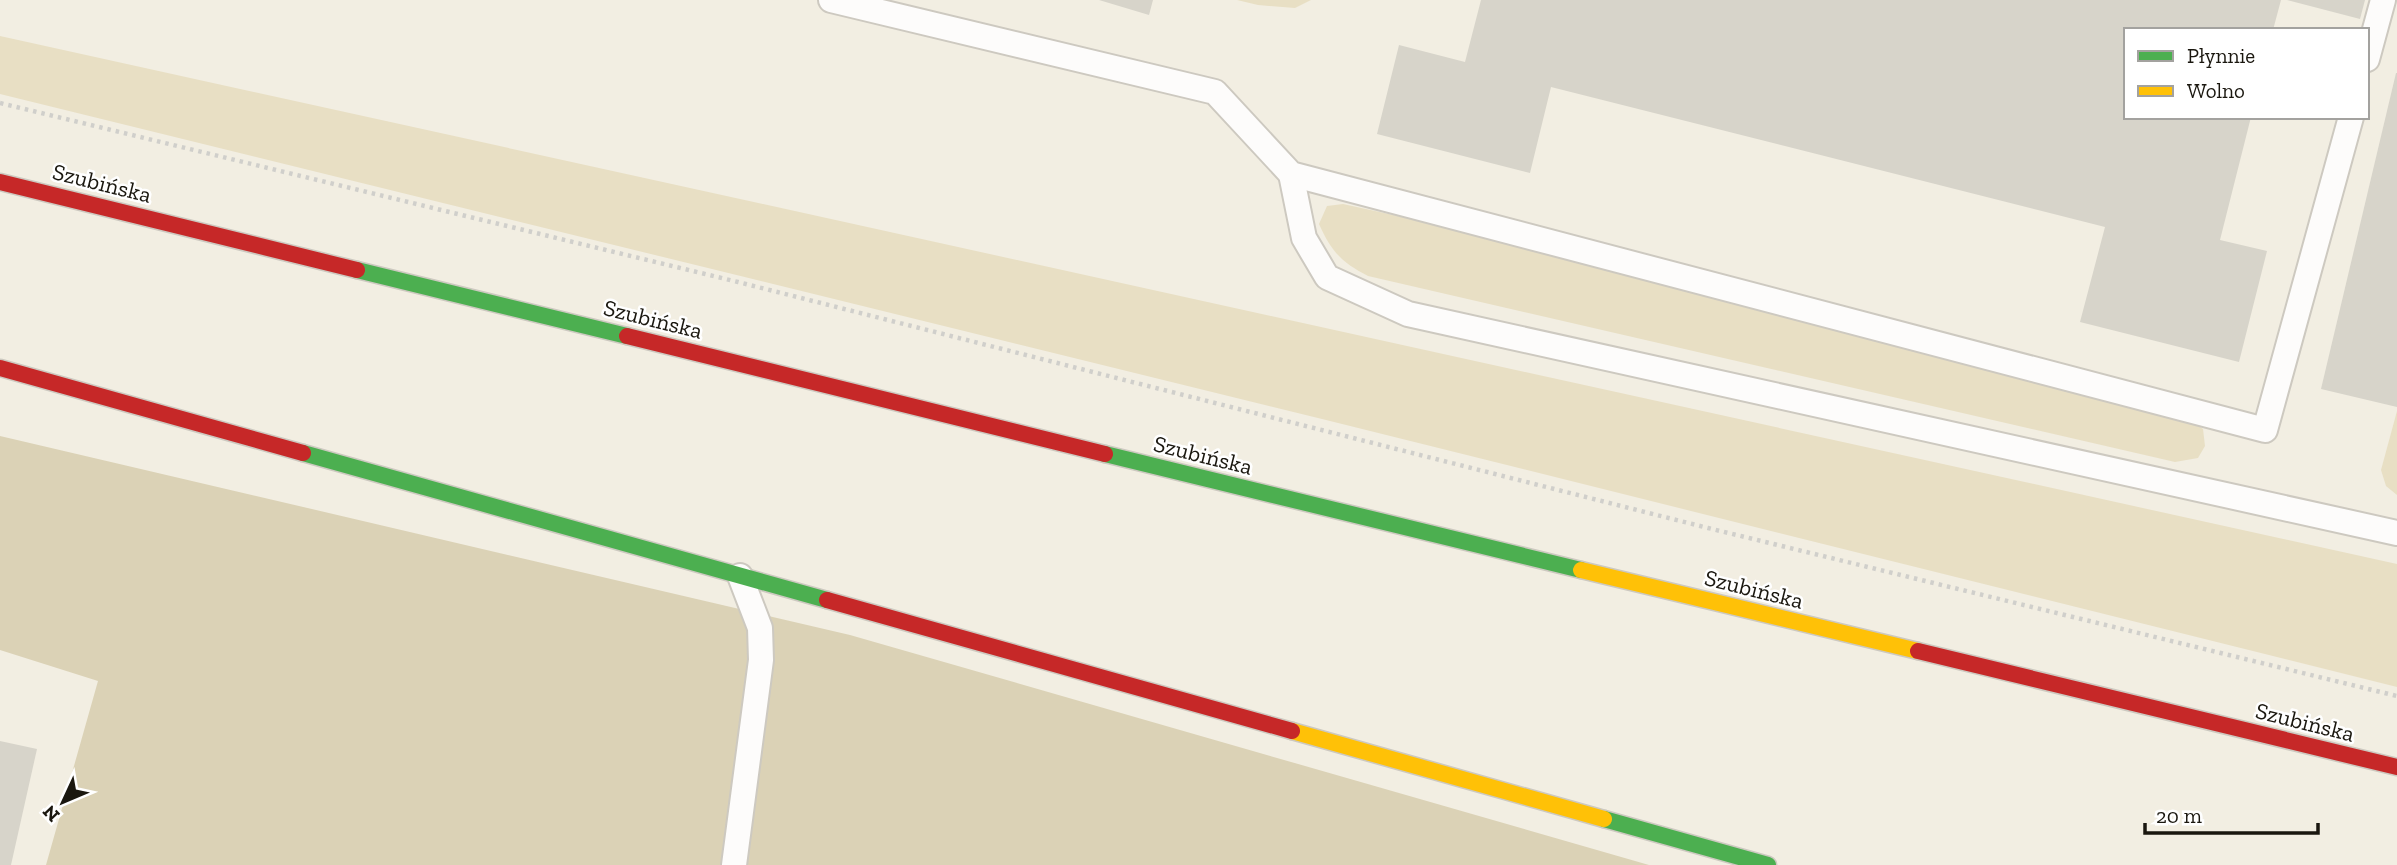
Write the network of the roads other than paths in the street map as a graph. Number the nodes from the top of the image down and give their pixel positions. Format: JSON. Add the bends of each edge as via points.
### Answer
{"nodes":[{"id":1,"x":831,"y":0,"type":"edge"},
{"id":2,"x":2383,"y":0,"type":"edge"},
{"id":3,"x":2369,"y":52,"type":"edge"},
{"id":4,"x":2350,"y":119,"type":"edge"},
{"id":5,"x":1291,"y":174,"type":"junction"},
{"id":6,"x":0,"y":182,"type":"edge"},
{"id":7,"x":0,"y":368,"type":"edge"},
{"id":8,"x":2397,"y":533,"type":"edge"},
{"id":9,"x":740,"y":576,"type":"junction"},
{"id":10,"x":2397,"y":768,"type":"edge"},
{"id":11,"x":734,"y":865,"type":"edge"},
{"id":12,"x":1768,"y":865,"type":"edge"}],
"edges":[{"from":1,"to":5,"type":"lane","via":[[1215,92]]},
{"from":2,"to":3,"type":"lane"},
{"from":4,"to":5,"type":"lane","via":[[2265,430]]},
{"from":5,"to":8,"type":"lane","via":[[1304,238],[1327,277],[1408,314]]},
{"from":6,"to":10,"type":"main road","name":"Szubińska"},
{"from":7,"to":9,"type":"main road"},
{"from":9,"to":11,"type":"lane","via":[[760,628],[761,660]]},
{"from":9,"to":12,"type":"main road"}]}
